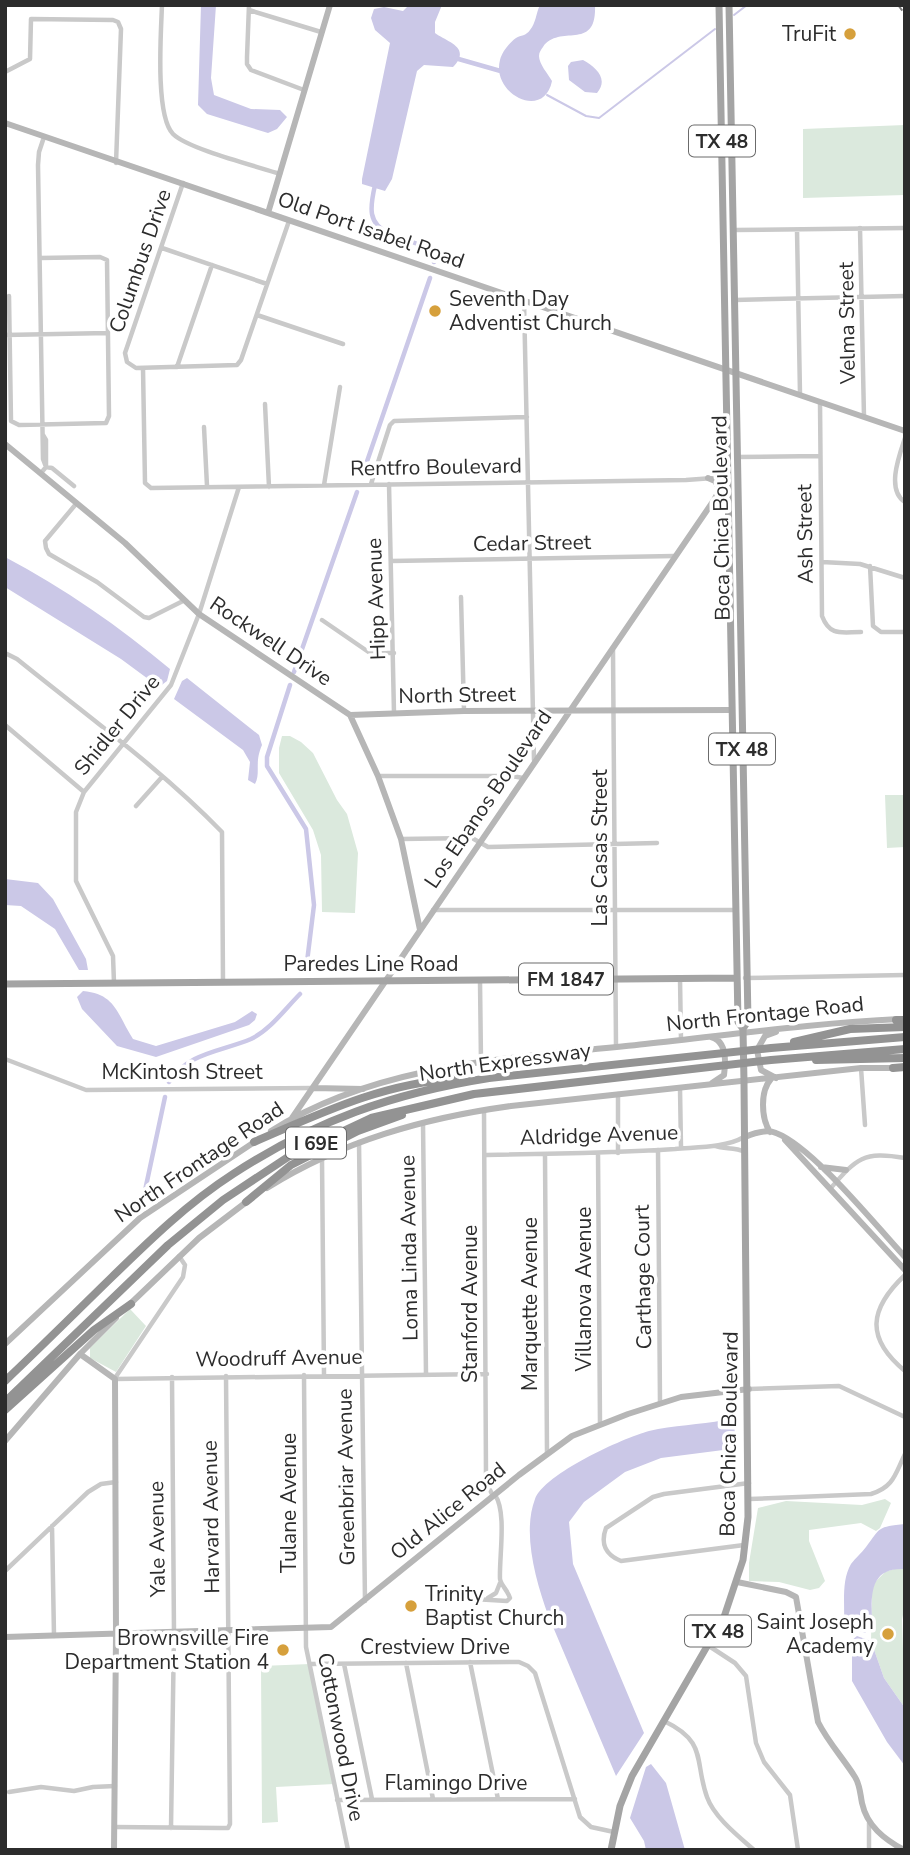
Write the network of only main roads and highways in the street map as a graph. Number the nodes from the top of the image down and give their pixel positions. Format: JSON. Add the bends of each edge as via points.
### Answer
{"nodes":[{"id":1,"x":719,"y":5,"type":"edge"},
{"id":2,"x":729,"y":5,"type":"edge"},
{"id":3,"x":730,"y":633,"type":"junction"},
{"id":4,"x":742,"y":704,"type":"junction"},
{"id":5,"x":732,"y":710,"type":"junction"},
{"id":6,"x":743,"y":780,"type":"junction"},
{"id":7,"x":737,"y":978,"type":"junction"},
{"id":8,"x":5,"y":984,"type":"edge"},
{"id":9,"x":905,"y":1027,"type":"edge"},
{"id":10,"x":743,"y":1031,"type":"junction"},
{"id":11,"x":905,"y":1037,"type":"edge"},
{"id":12,"x":771,"y":1048,"type":"junction"},
{"id":13,"x":905,"y":1049,"type":"edge"},
{"id":14,"x":905,"y":1058,"type":"edge"},
{"id":15,"x":771,"y":1060,"type":"junction"},
{"id":16,"x":905,"y":1067,"type":"edge"},
{"id":17,"x":893,"y":1068,"type":"road end"},
{"id":18,"x":535,"y":1073,"type":"junction"},
{"id":19,"x":449,"y":1099,"type":"junction"},
{"id":20,"x":254,"y":1142,"type":"road end"},
{"id":21,"x":246,"y":1202,"type":"road end"},
{"id":22,"x":131,"y":1304,"type":"road end"},
{"id":23,"x":5,"y":1381,"type":"edge"},
{"id":24,"x":5,"y":1402,"type":"edge"},
{"id":25,"x":5,"y":1410,"type":"edge"},
{"id":26,"x":611,"y":1850,"type":"edge"}],
"edges":[{"from":1,"to":3,"type":"main road","name":"Boca Chica Boulevard","number":"TX 48"},
{"from":2,"to":4,"type":"main road","name":"Boca Chica Boulevard","number":"TX 48"},
{"from":3,"to":4,"type":"main road","via":[[735,637],[736,700]]},
{"from":3,"to":5,"type":"main road","name":"Boca Chica Boulevard","number":"TX 48"},
{"from":4,"to":6,"type":"main road","name":"Boca Chica Boulevard","number":"TX 48"},
{"from":5,"to":6,"type":"main road","via":[[738,717],[738,774]]},
{"from":5,"to":7,"type":"main road","name":"Boca Chica Boulevard","number":"TX 48"},
{"from":6,"to":10,"type":"main road","name":"Boca Chica Boulevard","number":"TX 48","via":[[748,1021]]},
{"from":7,"to":8,"type":"main road","name":"Paredes Line Road","number":"FM 1847"},
{"from":7,"to":10,"type":"main road","name":"Boca Chica Boulevard","number":"TX 48","via":[[738,1022]]},
{"from":9,"to":12,"type":"highway","via":[[850,1029]]},
{"from":10,"to":26,"type":"main road","name":"Boca Chica Boulevard","number":"TX 48","via":[[749,1390],[745,1545],[724,1617],[632,1776]]},
{"from":11,"to":12,"type":"highway","number":"I 69E"},
{"from":12,"to":18,"type":"highway","name":"North Expressway","number":"I 69E"},
{"from":13,"to":15,"type":"highway","number":"I 69E"},
{"from":14,"to":15,"type":"highway"},
{"from":15,"to":19,"type":"highway","name":"North Expressway","number":"I 69E"},
{"from":16,"to":17,"type":"highway"},
{"from":18,"to":20,"type":"highway","via":[[395,1087],[344,1103]]},
{"from":18,"to":23,"type":"highway","name":"North Expressway","number":"I 69E","via":[[443,1085],[390,1099],[284,1143],[231,1175],[159,1231]]},
{"from":19,"to":21,"type":"highway","via":[[358,1131],[320,1150],[291,1165]]},
{"from":19,"to":24,"type":"highway","name":"North Expressway","number":"I 69E","via":[[371,1118],[247,1182],[167,1245]]},
{"from":22,"to":25,"type":"highway","via":[[94,1330]]}]}
